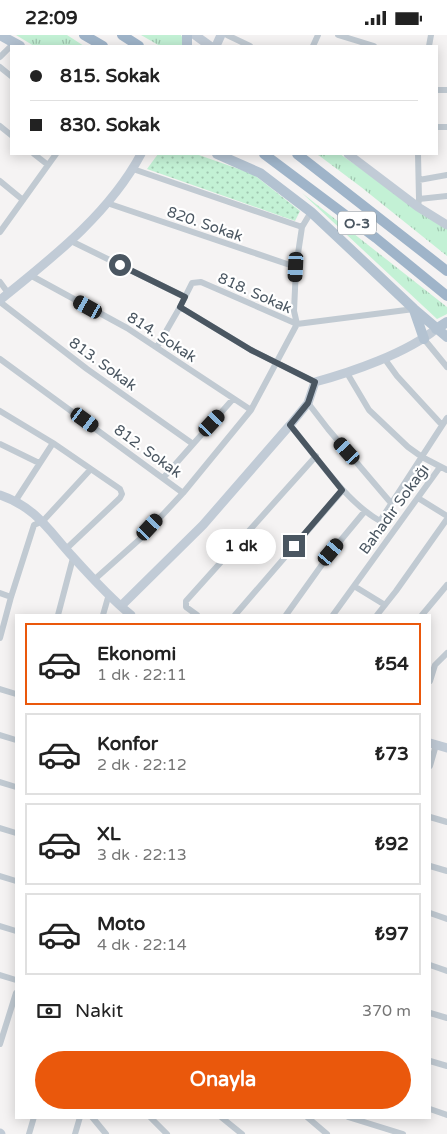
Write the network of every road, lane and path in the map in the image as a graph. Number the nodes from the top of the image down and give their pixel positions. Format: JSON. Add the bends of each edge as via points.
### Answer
{"nodes":[{"id":1,"x":0,"y":35,"type":"edge"},
{"id":2,"x":84,"y":35,"type":"edge"},
{"id":3,"x":122,"y":35,"type":"edge"},
{"id":4,"x":193,"y":35,"type":"edge"},
{"id":5,"x":210,"y":35,"type":"edge"},
{"id":6,"x":227,"y":35,"type":"edge"},
{"id":7,"x":338,"y":35,"type":"edge"},
{"id":8,"x":17,"y":45,"type":"edge"},
{"id":9,"x":101,"y":45,"type":"edge"},
{"id":10,"x":137,"y":45,"type":"edge"},
{"id":11,"x":208,"y":45,"type":"edge"},
{"id":12,"x":248,"y":45,"type":"edge"},
{"id":13,"x":371,"y":45,"type":"edge"},
{"id":14,"x":0,"y":67,"type":"edge"},
{"id":15,"x":10,"y":75,"type":"edge"},
{"id":16,"x":0,"y":126,"type":"edge"},
{"id":17,"x":10,"y":134,"type":"edge"},
{"id":18,"x":35,"y":155,"type":"edge"},
{"id":19,"x":55,"y":155,"type":"edge"},
{"id":20,"x":136,"y":155,"type":"edge"},
{"id":21,"x":140,"y":155,"type":"edge"},
{"id":22,"x":219,"y":155,"type":"edge"},
{"id":23,"x":265,"y":155,"type":"edge"},
{"id":24,"x":298,"y":155,"type":"edge"},
{"id":25,"x":349,"y":155,"type":"edge"},
{"id":26,"x":418,"y":155,"type":"edge"},
{"id":27,"x":48,"y":165,"type":"junction"},
{"id":28,"x":133,"y":169,"type":"junction"},
{"id":29,"x":447,"y":175,"type":"edge"},
{"id":30,"x":419,"y":180,"type":"junction"},
{"id":31,"x":0,"y":181,"type":"edge"},
{"id":32,"x":447,"y":196,"type":"edge"},
{"id":33,"x":23,"y":199,"type":"junction"},
{"id":34,"x":107,"y":203,"type":"junction"},
{"id":35,"x":419,"y":203,"type":"junction"},
{"id":36,"x":311,"y":212,"type":"junction"},
{"id":37,"x":447,"y":225,"type":"edge"},
{"id":38,"x":302,"y":227,"type":"junction"},
{"id":39,"x":0,"y":232,"type":"edge"},
{"id":40,"x":71,"y":241,"type":"junction"},
{"id":41,"x":296,"y":267,"type":"junction"},
{"id":42,"x":447,"y":271,"type":"edge"},
{"id":43,"x":30,"y":275,"type":"junction"},
{"id":44,"x":0,"y":282,"type":"edge"},
{"id":45,"x":8,"y":293,"type":"junction"},
{"id":46,"x":447,"y":296,"type":"edge"},
{"id":47,"x":185,"y":297,"type":"junction"},
{"id":48,"x":0,"y":301,"type":"edge"},
{"id":49,"x":180,"y":307,"type":"junction"},
{"id":50,"x":414,"y":309,"type":"junction"},
{"id":51,"x":447,"y":322,"type":"edge"},
{"id":52,"x":297,"y":324,"type":"junction"},
{"id":53,"x":436,"y":329,"type":"junction"},
{"id":54,"x":447,"y":337,"type":"edge"},
{"id":55,"x":424,"y":339,"type":"junction"},
{"id":56,"x":157,"y":347,"type":"junction"},
{"id":57,"x":384,"y":358,"type":"junction"},
{"id":58,"x":0,"y":359,"type":"edge"},
{"id":59,"x":276,"y":362,"type":"junction"},
{"id":60,"x":447,"y":367,"type":"edge"},
{"id":61,"x":347,"y":373,"type":"junction"},
{"id":62,"x":315,"y":382,"type":"junction"},
{"id":63,"x":233,"y":399,"type":"junction"},
{"id":64,"x":308,"y":403,"type":"junction"},
{"id":65,"x":251,"y":410,"type":"junction"},
{"id":66,"x":0,"y":411,"type":"edge"},
{"id":67,"x":447,"y":418,"type":"edge"},
{"id":68,"x":290,"y":425,"type":"junction"},
{"id":69,"x":442,"y":425,"type":"junction"},
{"id":70,"x":53,"y":443,"type":"junction"},
{"id":71,"x":0,"y":444,"type":"edge"},
{"id":72,"x":193,"y":444,"type":"junction"},
{"id":73,"x":316,"y":456,"type":"junction"},
{"id":74,"x":422,"y":457,"type":"junction"},
{"id":75,"x":39,"y":463,"type":"junction"},
{"id":76,"x":445,"y":468,"type":"edge"},
{"id":77,"x":90,"y":470,"type":"junction"},
{"id":78,"x":164,"y":477,"type":"junction"},
{"id":79,"x":342,"y":490,"type":"junction"},
{"id":80,"x":183,"y":493,"type":"junction"},
{"id":81,"x":0,"y":495,"type":"edge"},
{"id":82,"x":418,"y":498,"type":"junction"},
{"id":83,"x":16,"y":500,"type":"junction"},
{"id":84,"x":391,"y":503,"type":"junction"},
{"id":85,"x":365,"y":511,"type":"junction"},
{"id":86,"x":447,"y":517,"type":"edge"},
{"id":87,"x":43,"y":521,"type":"junction"},
{"id":88,"x":66,"y":549,"type":"junction"},
{"id":89,"x":73,"y":558,"type":"junction"},
{"id":90,"x":95,"y":579,"type":"junction"},
{"id":91,"x":354,"y":586,"type":"junction"},
{"id":92,"x":446,"y":588,"type":"edge"},
{"id":93,"x":0,"y":593,"type":"edge"},
{"id":94,"x":109,"y":594,"type":"junction"},
{"id":95,"x":11,"y":597,"type":"junction"},
{"id":96,"x":385,"y":605,"type":"junction"},
{"id":97,"x":120,"y":606,"type":"junction"},
{"id":98,"x":58,"y":614,"type":"edge"},
{"id":99,"x":104,"y":614,"type":"edge"},
{"id":100,"x":130,"y":614,"type":"edge"},
{"id":101,"x":196,"y":614,"type":"edge"},
{"id":102,"x":236,"y":614,"type":"edge"},
{"id":103,"x":287,"y":614,"type":"edge"},
{"id":104,"x":334,"y":614,"type":"edge"},
{"id":105,"x":378,"y":614,"type":"edge"},
{"id":106,"x":423,"y":614,"type":"edge"},
{"id":107,"x":0,"y":638,"type":"edge"},
{"id":108,"x":447,"y":653,"type":"edge"},
{"id":109,"x":431,"y":678,"type":"edge"},
{"id":110,"x":0,"y":689,"type":"edge"},
{"id":111,"x":15,"y":694,"type":"edge"},
{"id":112,"x":0,"y":735,"type":"edge"},
{"id":113,"x":15,"y":740,"type":"edge"},
{"id":114,"x":433,"y":744,"type":"edge"},
{"id":115,"x":447,"y":748,"type":"edge"},
{"id":116,"x":431,"y":759,"type":"edge"},
{"id":117,"x":0,"y":781,"type":"edge"},
{"id":118,"x":15,"y":787,"type":"edge"},
{"id":119,"x":431,"y":817,"type":"edge"},
{"id":120,"x":447,"y":822,"type":"edge"},
{"id":121,"x":0,"y":828,"type":"edge"},
{"id":122,"x":15,"y":833,"type":"edge"},
{"id":123,"x":431,"y":866,"type":"edge"},
{"id":124,"x":447,"y":871,"type":"edge"},
{"id":125,"x":0,"y":876,"type":"edge"},
{"id":126,"x":15,"y":881,"type":"edge"},
{"id":127,"x":431,"y":913,"type":"edge"},
{"id":128,"x":447,"y":919,"type":"edge"},
{"id":129,"x":0,"y":926,"type":"edge"},
{"id":130,"x":15,"y":931,"type":"edge"},
{"id":131,"x":431,"y":965,"type":"edge"},
{"id":132,"x":447,"y":971,"type":"edge"},
{"id":133,"x":0,"y":975,"type":"edge"},
{"id":134,"x":15,"y":980,"type":"edge"},
{"id":135,"x":15,"y":996,"type":"edge"},
{"id":136,"x":431,"y":1013,"type":"edge"},
{"id":137,"x":447,"y":1018,"type":"edge"},
{"id":138,"x":0,"y":1044,"type":"edge"},
{"id":139,"x":431,"y":1061,"type":"edge"},
{"id":140,"x":447,"y":1066,"type":"edge"},
{"id":141,"x":431,"y":1109,"type":"edge"},
{"id":142,"x":447,"y":1115,"type":"edge"},
{"id":143,"x":33,"y":1119,"type":"edge"},
{"id":144,"x":79,"y":1119,"type":"edge"},
{"id":145,"x":94,"y":1119,"type":"edge"},
{"id":146,"x":152,"y":1119,"type":"edge"},
{"id":147,"x":223,"y":1119,"type":"edge"},
{"id":148,"x":309,"y":1119,"type":"edge"},
{"id":149,"x":354,"y":1119,"type":"edge"},
{"id":150,"x":29,"y":1134,"type":"edge"},
{"id":151,"x":75,"y":1134,"type":"edge"},
{"id":152,"x":106,"y":1134,"type":"edge"},
{"id":153,"x":166,"y":1134,"type":"edge"},
{"id":154,"x":242,"y":1134,"type":"edge"},
{"id":155,"x":327,"y":1134,"type":"edge"},
{"id":156,"x":403,"y":1134,"type":"edge"}],
"edges":[{"from":1,"to":8,"type":"main road"},
{"from":2,"to":9,"type":"highway"},
{"from":3,"to":10,"type":"highway"},
{"from":4,"to":5,"type":"main road"},
{"from":4,"to":11,"type":"main road"},
{"from":6,"to":12,"type":"street"},
{"from":7,"to":13,"type":"street"},
{"from":14,"to":15,"type":"street"},
{"from":16,"to":17,"type":"street"},
{"from":18,"to":27,"type":"street"},
{"from":19,"to":27,"type":"street"},
{"from":20,"to":28,"type":"main road"},
{"from":21,"to":28,"type":"main road"},
{"from":22,"to":36,"type":"main road","via":[[260,173]]},
{"from":23,"to":46,"type":"highway","number":"O-3"},
{"from":24,"to":42,"type":"highway","number":"O-3"},
{"from":25,"to":35,"type":"main road"},
{"from":26,"to":30,"type":"street"},
{"from":27,"to":33,"type":"street"},
{"from":28,"to":34,"type":"main road"},
{"from":28,"to":38,"type":"street"},
{"from":29,"to":30,"type":"street"},
{"from":30,"to":35,"type":"street"},
{"from":31,"to":33,"type":"street"},
{"from":32,"to":35,"type":"street"},
{"from":33,"to":39,"type":"street"},
{"from":34,"to":40,"type":"main road"},
{"from":34,"to":41,"type":"street","name":"820. Sokak"},
{"from":35,"to":37,"type":"main road"},
{"from":36,"to":38,"type":"street"},
{"from":36,"to":50,"type":"main road"},
{"from":38,"to":41,"type":"street"},
{"from":40,"to":43,"type":"main road"},
{"from":40,"to":47,"type":"street"},
{"from":41,"to":52,"type":"street","via":[[294,311]]},
{"from":43,"to":45,"type":"main road"},
{"from":43,"to":56,"type":"street","name":"814. Sokak"},
{"from":44,"to":45,"type":"street"},
{"from":45,"to":48,"type":"main road"},
{"from":47,"to":49,"type":"street"},
{"from":47,"to":52,"type":"street","name":"818. Sokak","via":[[192,283],[201,282]]},
{"from":48,"to":72,"type":"street","name":"813. Sokak"},
{"from":49,"to":56,"type":"street"},
{"from":49,"to":59,"type":"street"},
{"from":50,"to":52,"type":"street","name":"818. Sokak"},
{"from":50,"to":53,"type":"main road"},
{"from":50,"to":55,"type":"main road"},
{"from":51,"to":53,"type":"main road"},
{"from":52,"to":59,"type":"street"},
{"from":53,"to":54,"type":"main road"},
{"from":53,"to":55,"type":"main road"},
{"from":55,"to":57,"type":"main road"},
{"from":55,"to":60,"type":"street"},
{"from":56,"to":63,"type":"street","name":"814. Sokak"},
{"from":57,"to":61,"type":"main road"},
{"from":57,"to":69,"type":"street"},
{"from":58,"to":78,"type":"street","name":"812. Sokak"},
{"from":59,"to":62,"type":"street"},
{"from":59,"to":65,"type":"street"},
{"from":61,"to":62,"type":"main road"},
{"from":61,"to":74,"type":"street","via":[[369,410]]},
{"from":62,"to":64,"type":"main road"},
{"from":63,"to":65,"type":"street","name":"814. Sokak"},
{"from":63,"to":72,"type":"street"},
{"from":64,"to":68,"type":"main road"},
{"from":64,"to":84,"type":"street"},
{"from":65,"to":80,"type":"street"},
{"from":66,"to":70,"type":"street"},
{"from":67,"to":69,"type":"street"},
{"from":68,"to":73,"type":"street"},
{"from":68,"to":97,"type":"main road","via":[[203,525]]},
{"from":69,"to":74,"type":"street"},
{"from":70,"to":75,"type":"street"},
{"from":70,"to":77,"type":"street"},
{"from":71,"to":75,"type":"street"},
{"from":72,"to":78,"type":"street"},
{"from":73,"to":79,"type":"street"},
{"from":73,"to":101,"type":"street","via":[[186,601],[186,607]]},
{"from":74,"to":76,"type":"street"},
{"from":74,"to":84,"type":"street"},
{"from":75,"to":83,"type":"street"},
{"from":76,"to":82,"type":"street","name":"Bahadır Sokağı"},
{"from":77,"to":87,"type":"street"},
{"from":77,"to":88,"type":"street","via":[[122,493]]},
{"from":78,"to":80,"type":"street","name":"812. Sokak"},
{"from":79,"to":85,"type":"street"},
{"from":79,"to":102,"type":"street"},
{"from":80,"to":90,"type":"street","via":[[140,539]]},
{"from":81,"to":83,"type":"main road"},
{"from":82,"to":86,"type":"street"},
{"from":82,"to":91,"type":"street","name":"Bahadır Sokağı"},
{"from":83,"to":87,"type":"main road"},
{"from":84,"to":85,"type":"street","via":[[380,521]]},
{"from":85,"to":103,"type":"street"},
{"from":86,"to":96,"type":"street"},
{"from":87,"to":88,"type":"main road"},
{"from":87,"to":95,"type":"street","via":[[34,525]]},
{"from":88,"to":89,"type":"main road"},
{"from":89,"to":90,"type":"main road"},
{"from":89,"to":98,"type":"street"},
{"from":90,"to":94,"type":"main road"},
{"from":91,"to":96,"type":"street"},
{"from":91,"to":104,"type":"street","name":"Bahadır Sokağı"},
{"from":92,"to":106,"type":"street"},
{"from":93,"to":95,"type":"street"},
{"from":94,"to":97,"type":"main road"},
{"from":94,"to":99,"type":"street"},
{"from":95,"to":107,"type":"street"},
{"from":96,"to":105,"type":"street"},
{"from":97,"to":100,"type":"main road"},
{"from":108,"to":109,"type":"street","via":[[435,665]]},
{"from":110,"to":111,"type":"street"},
{"from":112,"to":113,"type":"street"},
{"from":114,"to":115,"type":"main road"},
{"from":114,"to":116,"type":"street"},
{"from":117,"to":118,"type":"street"},
{"from":119,"to":120,"type":"street"},
{"from":121,"to":122,"type":"street"},
{"from":123,"to":124,"type":"street"},
{"from":125,"to":126,"type":"street"},
{"from":127,"to":128,"type":"street"},
{"from":129,"to":130,"type":"street"},
{"from":131,"to":132,"type":"street"},
{"from":133,"to":134,"type":"street"},
{"from":135,"to":138,"type":"street"},
{"from":136,"to":137,"type":"street"},
{"from":139,"to":140,"type":"street"},
{"from":141,"to":142,"type":"street"},
{"from":143,"to":150,"type":"street"},
{"from":144,"to":151,"type":"street"},
{"from":145,"to":152,"type":"street"},
{"from":146,"to":153,"type":"street"},
{"from":147,"to":154,"type":"street"},
{"from":148,"to":155,"type":"street"},
{"from":149,"to":156,"type":"street"}]}
